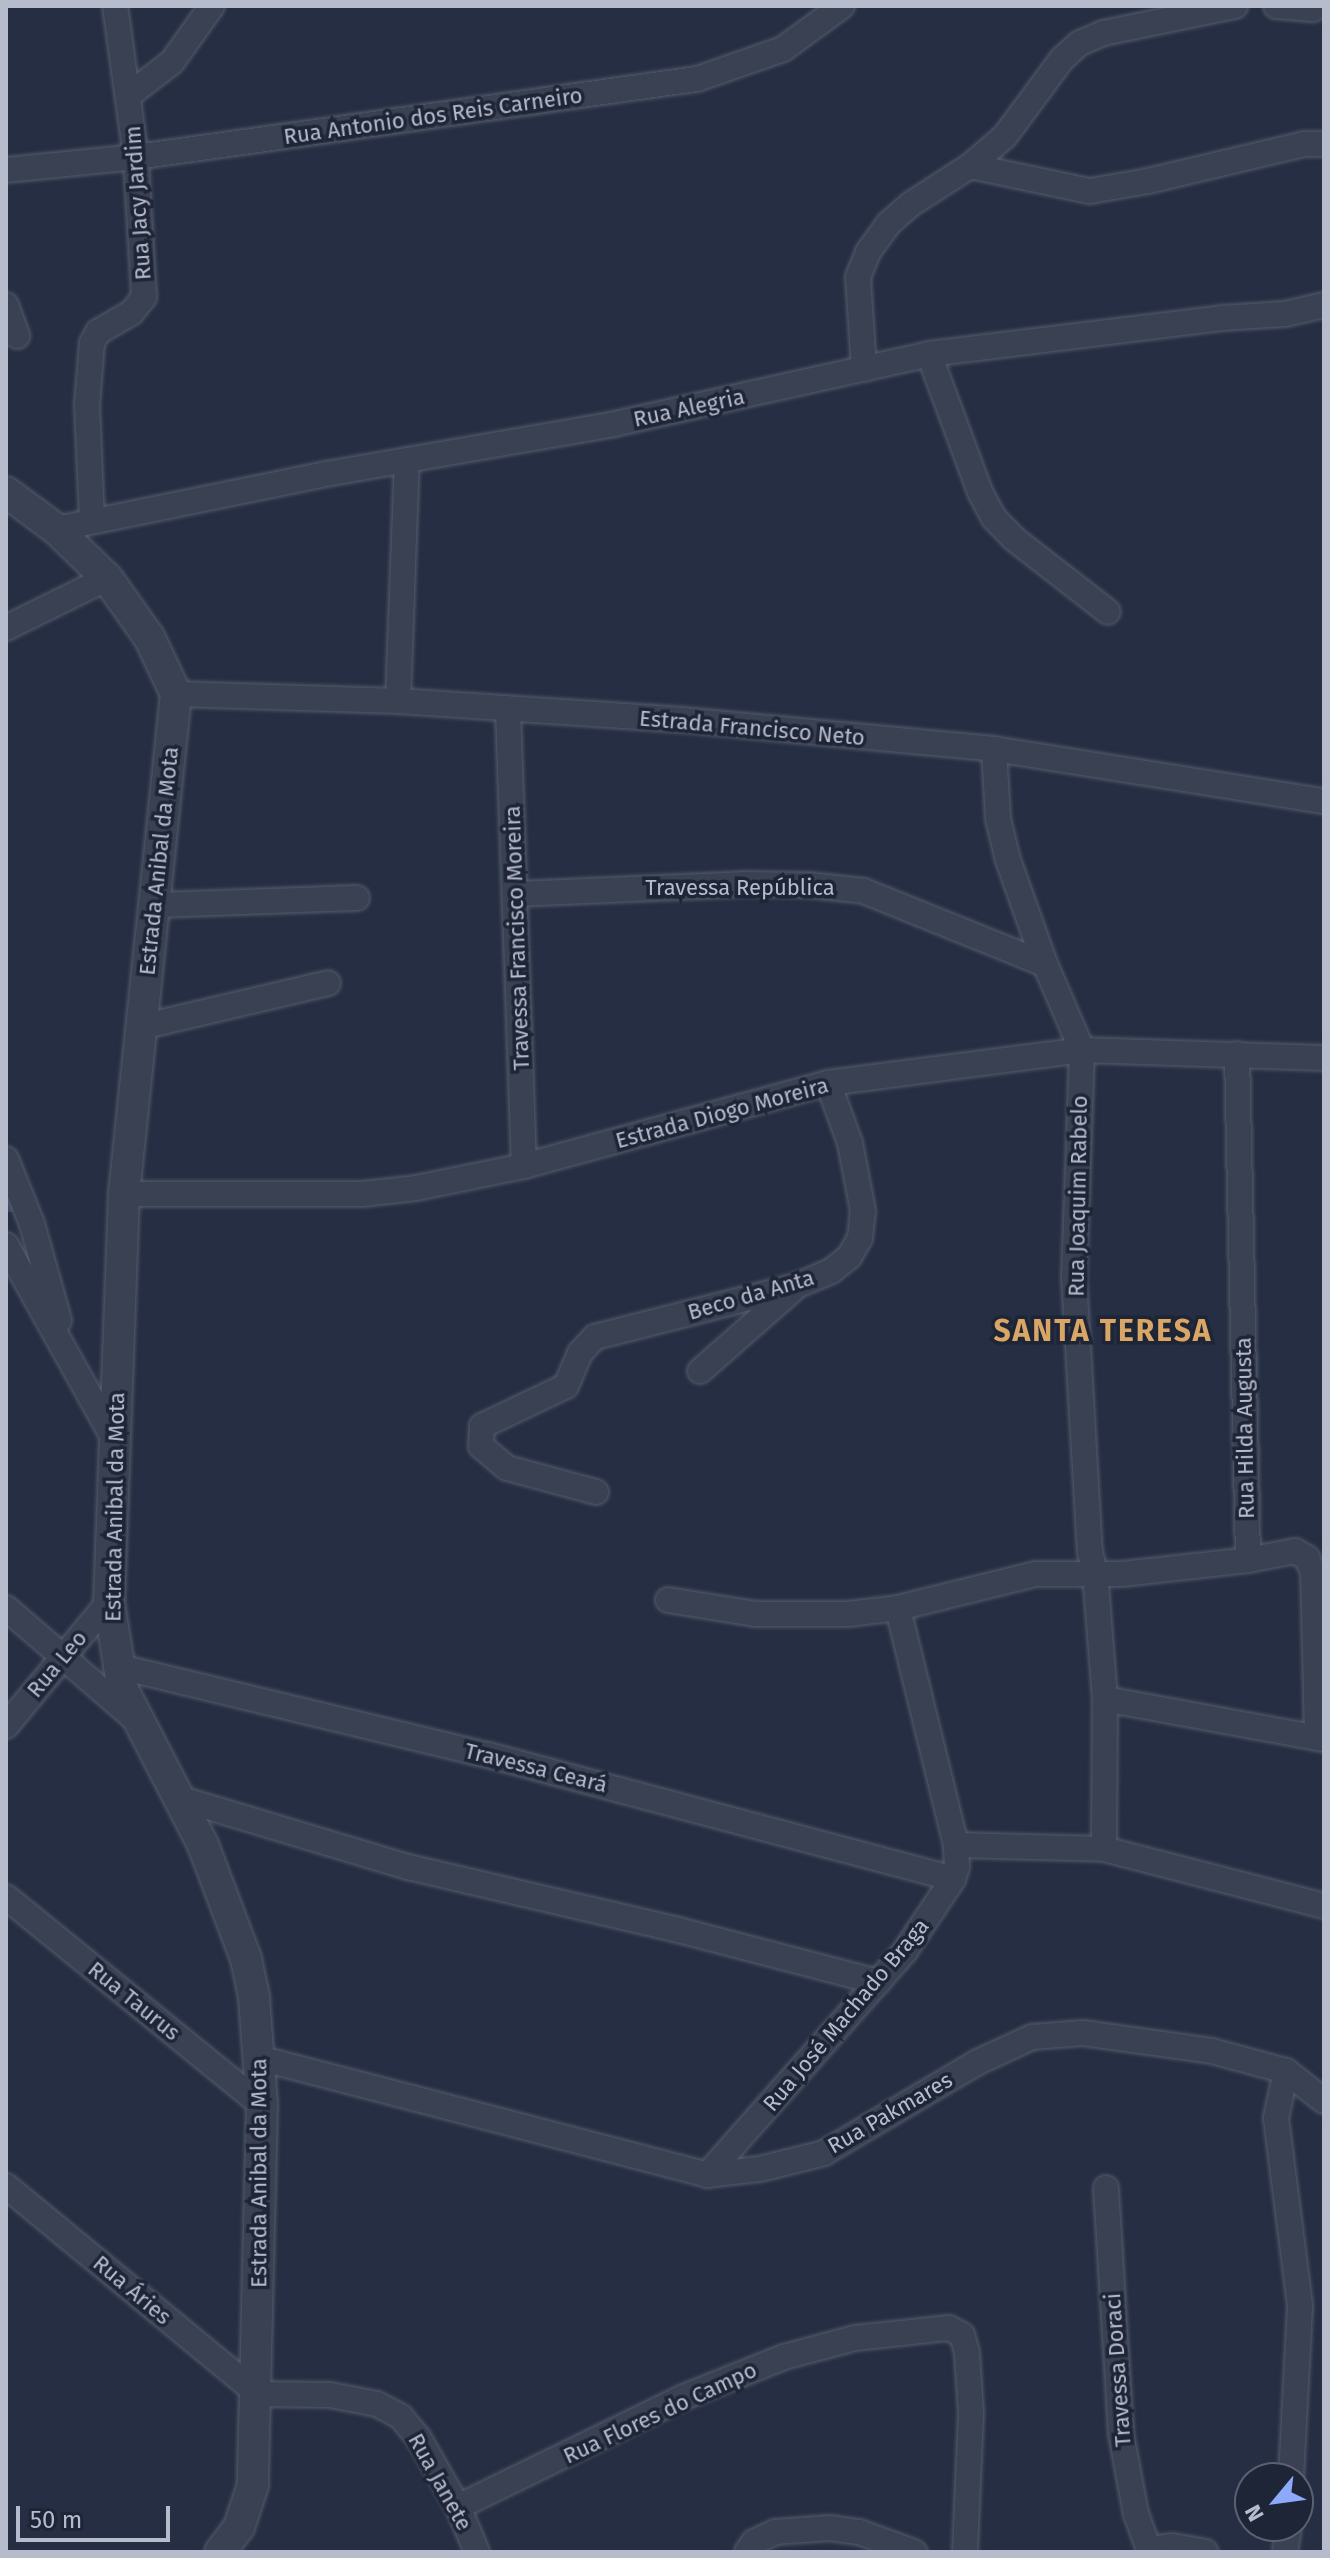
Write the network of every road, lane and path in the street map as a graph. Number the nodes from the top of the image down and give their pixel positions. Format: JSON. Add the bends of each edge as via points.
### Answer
{"nodes":[{"id":1,"x":115,"y":6,"type":"edge"},
{"id":2,"x":212,"y":6,"type":"edge"},
{"id":3,"x":842,"y":6,"type":"edge"},
{"id":4,"x":1235,"y":6,"type":"edge"},
{"id":5,"x":1276,"y":6,"type":"edge"},
{"id":6,"x":1313,"y":9,"type":"dead end"},
{"id":7,"x":129,"y":95,"type":"junction"},
{"id":8,"x":1314,"y":144,"type":"edge"},
{"id":9,"x":136,"y":157,"type":"junction"},
{"id":10,"x":970,"y":166,"type":"junction"},
{"id":11,"x":6,"y":170,"type":"edge"},
{"id":12,"x":6,"y":305,"type":"edge"},
{"id":13,"x":1324,"y":305,"type":"edge"},
{"id":14,"x":17,"y":336,"type":"dead end"},
{"id":15,"x":929,"y":354,"type":"junction"},
{"id":16,"x":864,"y":369,"type":"junction"},
{"id":17,"x":407,"y":460,"type":"junction"},
{"id":18,"x":6,"y":492,"type":"edge"},
{"id":19,"x":92,"y":520,"type":"junction"},
{"id":20,"x":56,"y":529,"type":"junction"},
{"id":21,"x":107,"y":578,"type":"junction"},
{"id":22,"x":1108,"y":612,"type":"dead end"},
{"id":23,"x":6,"y":628,"type":"edge"},
{"id":24,"x":176,"y":694,"type":"junction"},
{"id":25,"x":398,"y":701,"type":"junction"},
{"id":26,"x":508,"y":710,"type":"junction"},
{"id":27,"x":994,"y":749,"type":"junction"},
{"id":28,"x":1324,"y":801,"type":"edge"},
{"id":29,"x":517,"y":894,"type":"junction"},
{"id":30,"x":357,"y":898,"type":"dead end"},
{"id":31,"x":156,"y":905,"type":"junction"},
{"id":32,"x":1045,"y":964,"type":"junction"},
{"id":33,"x":328,"y":983,"type":"dead end"},
{"id":34,"x":141,"y":1027,"type":"junction"},
{"id":35,"x":1082,"y":1050,"type":"junction"},
{"id":36,"x":1237,"y":1054,"type":"junction"},
{"id":37,"x":1324,"y":1058,"type":"edge"},
{"id":38,"x":828,"y":1083,"type":"junction"},
{"id":39,"x":6,"y":1159,"type":"edge"},
{"id":40,"x":524,"y":1166,"type":"junction"},
{"id":41,"x":124,"y":1194,"type":"junction"},
{"id":42,"x":6,"y":1245,"type":"edge"},
{"id":43,"x":796,"y":1286,"type":"junction"},
{"id":44,"x":72,"y":1361,"type":"junction"},
{"id":45,"x":700,"y":1371,"type":"dead end"},
{"id":46,"x":115,"y":1441,"type":"junction"},
{"id":47,"x":596,"y":1492,"type":"dead end"},
{"id":48,"x":1248,"y":1560,"type":"junction"},
{"id":49,"x":1095,"y":1572,"type":"junction"},
{"id":50,"x":668,"y":1600,"type":"dead end"},
{"id":51,"x":109,"y":1602,"type":"junction"},
{"id":52,"x":6,"y":1608,"type":"edge"},
{"id":53,"x":898,"y":1608,"type":"junction"},
{"id":54,"x":62,"y":1656,"type":"junction"},
{"id":55,"x":116,"y":1666,"type":"junction"},
{"id":56,"x":1105,"y":1699,"type":"junction"},
{"id":57,"x":136,"y":1719,"type":"junction"},
{"id":58,"x":6,"y":1726,"type":"edge"},
{"id":59,"x":1320,"y":1738,"type":"edge"},
{"id":60,"x":178,"y":1798,"type":"junction"},
{"id":61,"x":956,"y":1845,"type":"junction"},
{"id":62,"x":1104,"y":1849,"type":"junction"},
{"id":63,"x":953,"y":1879,"type":"junction"},
{"id":64,"x":6,"y":1897,"type":"edge"},
{"id":65,"x":1324,"y":1906,"type":"edge"},
{"id":66,"x":878,"y":1982,"type":"junction"},
{"id":67,"x":259,"y":2058,"type":"junction"},
{"id":68,"x":1286,"y":2071,"type":"junction"},
{"id":69,"x":1324,"y":2101,"type":"edge"},
{"id":70,"x":262,"y":2105,"type":"junction"},
{"id":71,"x":707,"y":2175,"type":"junction"},
{"id":72,"x":6,"y":2186,"type":"edge"},
{"id":73,"x":1106,"y":2188,"type":"dead end"},
{"id":74,"x":258,"y":2394,"type":"junction"},
{"id":75,"x":1292,"y":2462,"type":"edge"},
{"id":76,"x":458,"y":2507,"type":"junction"},
{"id":77,"x":231,"y":2547,"type":"edge"},
{"id":78,"x":1149,"y":2550,"type":"edge"},
{"id":79,"x":477,"y":2552,"type":"edge"},
{"id":80,"x":747,"y":2552,"type":"edge"},
{"id":81,"x":914,"y":2552,"type":"edge"},
{"id":82,"x":965,"y":2552,"type":"edge"},
{"id":83,"x":1205,"y":2552,"type":"edge"}],
"edges":[{"from":1,"to":7,"type":"street","name":"Rua Jacy Jardim"},
{"from":2,"to":7,"type":"street","via":[[172,62]]},
{"from":3,"to":9,"type":"street","name":"Rua Antonio dos Reis Carneiro","via":[[783,49],[697,79]]},
{"from":4,"to":10,"type":"street","via":[[1103,33],[1080,43],[1005,136]]},
{"from":5,"to":6,"type":"street"},
{"from":7,"to":9,"type":"street","name":"Rua Jacy Jardim"},
{"from":8,"to":10,"type":"street","via":[[1090,191]]},
{"from":9,"to":11,"type":"street","name":"Rua Antonio dos Reis Carneiro"},
{"from":9,"to":19,"type":"street","name":"Rua Jacy Jardim","via":[[144,297],[132,312],[98,332],[92,343],[87,405]]},
{"from":10,"to":16,"type":"street","via":[[911,204],[868,252],[858,277]]},
{"from":12,"to":14,"type":"street"},
{"from":13,"to":15,"type":"street","name":"Rua Alegria","via":[[1285,314]]},
{"from":15,"to":16,"type":"street","name":"Rua Alegria"},
{"from":15,"to":22,"type":"street","via":[[994,518]]},
{"from":16,"to":17,"type":"street","name":"Rua Alegria","via":[[614,424]]},
{"from":17,"to":19,"type":"street","name":"Rua Alegria"},
{"from":17,"to":25,"type":"street"},
{"from":18,"to":20,"type":"street"},
{"from":19,"to":20,"type":"street","name":"Rua Alegria"},
{"from":20,"to":21,"type":"street"},
{"from":21,"to":23,"type":"street"},
{"from":21,"to":24,"type":"street","via":[[149,637]]},
{"from":24,"to":25,"type":"street","name":"Estrada Francisco Neto"},
{"from":24,"to":31,"type":"street","name":"Estrada Anibal da Mota"},
{"from":25,"to":26,"type":"street","name":"Estrada Francisco Neto"},
{"from":26,"to":27,"type":"street","name":"Estrada Francisco Neto","via":[[684,720]]},
{"from":26,"to":29,"type":"street","name":"Travessa Francisco Moreira"},
{"from":27,"to":28,"type":"street","name":"Estrada Francisco Neto"},
{"from":27,"to":32,"type":"street","name":"Rua Joaquim Rabelo","via":[[998,819]]},
{"from":29,"to":32,"type":"street","name":"Travessa República","via":[[743,884],[864,891]]},
{"from":29,"to":40,"type":"street","name":"Travessa Francisco Moreira"},
{"from":30,"to":31,"type":"street"},
{"from":31,"to":34,"type":"street","name":"Estrada Anibal da Mota"},
{"from":32,"to":35,"type":"street","name":"Rua Joaquim Rabelo"},
{"from":33,"to":34,"type":"street"},
{"from":34,"to":41,"type":"street","name":"Estrada Anibal da Mota"},
{"from":35,"to":36,"type":"street","name":"Estrada Diogo Moreira"},
{"from":35,"to":38,"type":"street","name":"Estrada Diogo Moreira"},
{"from":35,"to":49,"type":"street","name":"Rua Joaquim Rabelo","via":[[1074,1277]]},
{"from":36,"to":37,"type":"street","name":"Estrada Diogo Moreira"},
{"from":36,"to":48,"type":"street","name":"Rua Hilda Augusta"},
{"from":38,"to":40,"type":"street","name":"Estrada Diogo Moreira"},
{"from":38,"to":43,"type":"street","name":"Beco da Anta","via":[[850,1143],[863,1211],[860,1238],[849,1257],[831,1271]]},
{"from":39,"to":44,"type":"street","via":[[32,1224]]},
{"from":40,"to":41,"type":"street","name":"Estrada Diogo Moreira","via":[[362,1194]]},
{"from":41,"to":46,"type":"street","name":"Estrada Anibal da Mota"},
{"from":42,"to":44,"type":"street"},
{"from":43,"to":45,"type":"street"},
{"from":43,"to":47,"type":"street","name":"Beco da Anta","via":[[595,1337],[580,1353],[566,1386],[492,1420],[481,1446],[507,1468]]},
{"from":44,"to":46,"type":"street"},
{"from":46,"to":51,"type":"street","name":"Estrada Anibal da Mota"},
{"from":48,"to":49,"type":"street","via":[[1122,1574]]},
{"from":48,"to":59,"type":"street","via":[[1295,1551],[1307,1558],[1313,1572]]},
{"from":49,"to":53,"type":"street","via":[[1035,1574]]},
{"from":49,"to":56,"type":"street","name":"Rua Joaquim Rabelo"},
{"from":50,"to":53,"type":"street","via":[[755,1614]]},
{"from":51,"to":54,"type":"street","name":"Rua Leo"},
{"from":51,"to":55,"type":"street","name":"Estrada Anibal da Mota"},
{"from":52,"to":54,"type":"street"},
{"from":53,"to":61,"type":"street","name":"Rua José Machado Braga"},
{"from":54,"to":57,"type":"street"},
{"from":54,"to":58,"type":"street","name":"Rua Leo"},
{"from":55,"to":57,"type":"street","name":"Estrada Anibal da Mota"},
{"from":55,"to":63,"type":"street","name":"Travessa Ceará","via":[[488,1755]]},
{"from":56,"to":59,"type":"street"},
{"from":56,"to":62,"type":"street","name":"Rua Joaquim Rabelo"},
{"from":57,"to":60,"type":"street","name":"Estrada Anibal da Mota"},
{"from":60,"to":66,"type":"street","via":[[408,1867]]},
{"from":60,"to":67,"type":"street","name":"Estrada Anibal da Mota","via":[[203,1845],[246,1959]]},
{"from":61,"to":62,"type":"street"},
{"from":61,"to":63,"type":"street","name":"Rua José Machado Braga"},
{"from":62,"to":65,"type":"street"},
{"from":63,"to":66,"type":"street","name":"Rua José Machado Braga"},
{"from":64,"to":70,"type":"street","name":"Rua Taurus"},
{"from":66,"to":71,"type":"street","name":"Rua José Machado Braga"},
{"from":67,"to":70,"type":"street","name":"Estrada Anibal da Mota"},
{"from":67,"to":71,"type":"street","name":"Rua Pakmares"},
{"from":68,"to":69,"type":"street","name":"Rua Pakmares"},
{"from":68,"to":71,"type":"street","name":"Rua Pakmares","via":[[1212,2051],[1083,2033],[1032,2037],[978,2062],[824,2153]]},
{"from":68,"to":75,"type":"street","via":[[1276,2118],[1300,2306]]},
{"from":70,"to":74,"type":"street","name":"Estrada Anibal da Mota"},
{"from":72,"to":74,"type":"street","name":"Rua Áries"},
{"from":73,"to":78,"type":"street","name":"Travessa Doraci","via":[[1121,2434],[1136,2514]]},
{"from":74,"to":76,"type":"street","name":"Rua Janete","via":[[330,2395],[377,2404],[401,2417]]},
{"from":74,"to":77,"type":"street","name":"Estrada Anibal da Mota","via":[[253,2485]]},
{"from":76,"to":79,"type":"street","name":"Rua Janete"},
{"from":76,"to":82,"type":"street","name":"Rua Flores do Campo","via":[[684,2397],[784,2357],[855,2338],[949,2328],[962,2335],[967,2353],[971,2413]]},
{"from":78,"to":83,"type":"street","via":[[1172,2546]]},
{"from":80,"to":81,"type":"street","via":[[754,2542],[775,2532],[830,2528],[859,2532]]}]}
